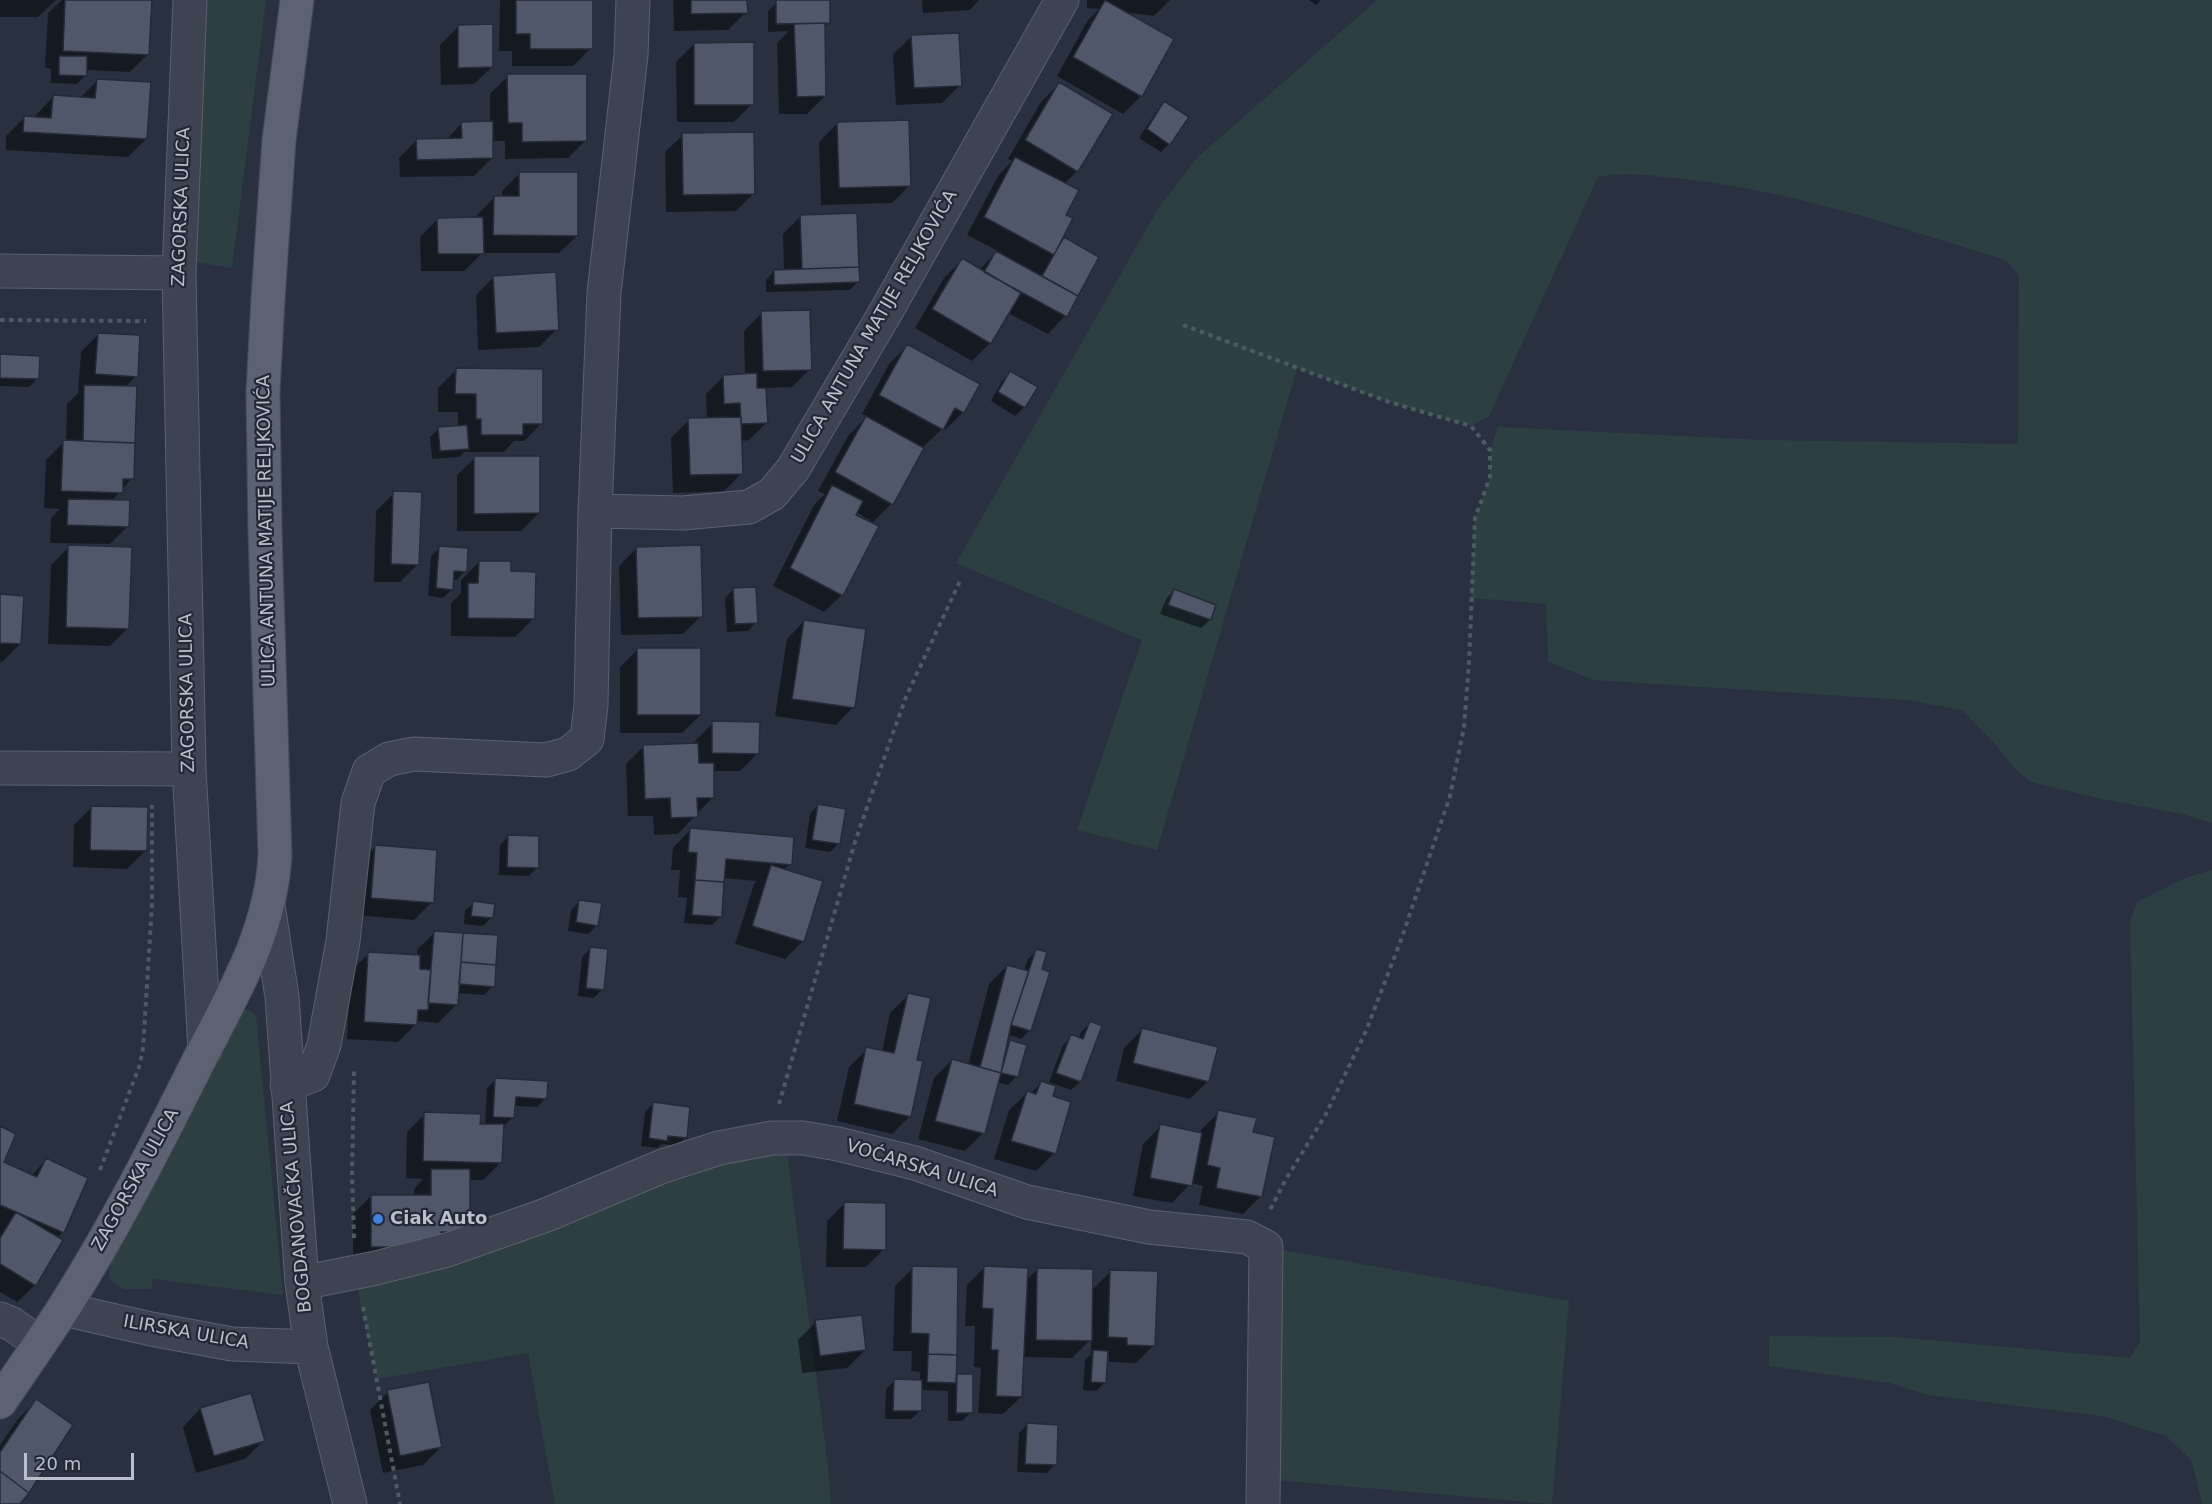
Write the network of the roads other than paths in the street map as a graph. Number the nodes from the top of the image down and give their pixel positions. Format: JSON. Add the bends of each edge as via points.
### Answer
{"nodes":[{"id":1,"x":190,"y":0,"type":"edge"},
{"id":2,"x":297,"y":0,"type":"edge"},
{"id":3,"x":633,"y":0,"type":"edge"},
{"id":4,"x":1062,"y":0,"type":"edge"},
{"id":5,"x":0,"y":271,"type":"edge"},
{"id":6,"x":179,"y":273,"type":"junction"},
{"id":7,"x":595,"y":511,"type":"junction"},
{"id":8,"x":0,"y":768,"type":"edge"},
{"id":9,"x":189,"y":769,"type":"junction"},
{"id":10,"x":268,"y":905,"type":"junction"},
{"id":11,"x":204,"y":1050,"type":"junction"},
{"id":12,"x":287,"y":1085,"type":"junction"},
{"id":13,"x":302,"y":1283,"type":"junction"},
{"id":14,"x":63,"y":1309,"type":"junction"},
{"id":15,"x":0,"y":1319,"type":"edge"},
{"id":16,"x":39,"y":1343,"type":"junction"},
{"id":17,"x":311,"y":1347,"type":"junction"},
{"id":18,"x":0,"y":1402,"type":"edge"},
{"id":19,"x":350,"y":1504,"type":"edge"},
{"id":20,"x":1263,"y":1504,"type":"edge"}],
"edges":[{"from":1,"to":6,"type":"street","name":"ZAGORSKA ULICA"},
{"from":2,"to":10,"type":"main road","name":"ULICA ANTUNA MATIJE RELJKOVIĆA","via":[[279,140],[263,392],[276,856]]},
{"from":3,"to":7,"type":"street","via":[[631,55],[604,293]]},
{"from":4,"to":7,"type":"street","name":"ULICA ANTUNA MATIJE RELJKOVIĆA","via":[[860,356],[793,469],[772,494],[749,507],[683,513]]},
{"from":5,"to":6,"type":"street"},
{"from":6,"to":9,"type":"street","name":"ZAGORSKA ULICA"},
{"from":7,"to":12,"type":"street","via":[[587,739],[568,754],[546,760],[414,754],[389,759],[369,771],[358,803],[343,941],[324,1045],[312,1075]]},
{"from":8,"to":9,"type":"street"},
{"from":9,"to":11,"type":"street","name":"ZAGORSKA ULICA"},
{"from":10,"to":11,"type":"main road","name":"ULICA ANTUNA MATIJE RELJKOVIĆA","via":[[252,957]]},
{"from":10,"to":12,"type":"street","name":"BOGDANOVAČKA ULICA","via":[[282,997]]},
{"from":11,"to":14,"type":"main road","name":"ZAGORSKA ULICA","via":[[135,1187]]},
{"from":12,"to":13,"type":"street","name":"BOGDANOVAČKA ULICA"},
{"from":13,"to":17,"type":"street","name":"BOGDANOVAČKA ULICA"},
{"from":13,"to":20,"type":"street","name":"VOĆARSKA ULICA","via":[[447,1251],[663,1166],[719,1148],[772,1138],[838,1144],[915,1163],[1039,1204],[1149,1227],[1247,1237],[1266,1248]]},
{"from":14,"to":16,"type":"main road","name":"ZAGORSKA ULICA"},
{"from":14,"to":17,"type":"street","name":"ILIRSKA ULICA","via":[[232,1344]]},
{"from":15,"to":16,"type":"street"},
{"from":16,"to":18,"type":"main road","name":"ZAGORSKA ULICA"},
{"from":17,"to":19,"type":"street","name":"BOGDANOVAČKA ULICA"}]}
